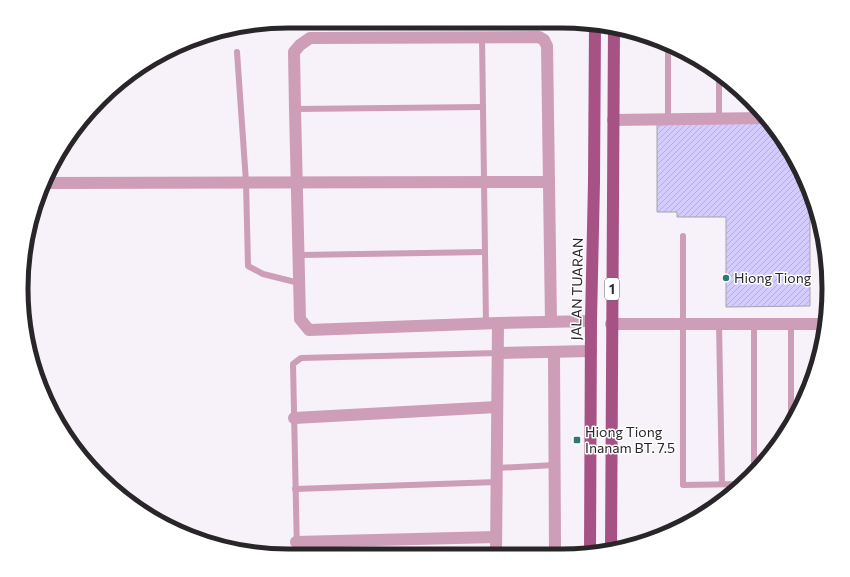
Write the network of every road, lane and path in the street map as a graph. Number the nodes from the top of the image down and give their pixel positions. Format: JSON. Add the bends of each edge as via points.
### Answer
{"nodes":[{"id":1,"x":595,"y":30,"type":"edge"},
{"id":2,"x":614,"y":33,"type":"edge"},
{"id":3,"x":482,"y":38,"type":"junction"},
{"id":4,"x":668,"y":51,"type":"edge"},
{"id":5,"x":237,"y":52,"type":"dead end"},
{"id":6,"x":719,"y":81,"type":"edge"},
{"id":7,"x":483,"y":107,"type":"junction"},
{"id":8,"x":295,"y":109,"type":"junction"},
{"id":9,"x":758,"y":118,"type":"edge"},
{"id":10,"x":668,"y":119,"type":"junction"},
{"id":11,"x":719,"y":119,"type":"junction"},
{"id":12,"x":613,"y":120,"type":"junction"},
{"id":13,"x":246,"y":182,"type":"junction"},
{"id":14,"x":297,"y":182,"type":"junction"},
{"id":15,"x":484,"y":182,"type":"junction"},
{"id":16,"x":549,"y":182,"type":"junction"},
{"id":17,"x":51,"y":183,"type":"edge"},
{"id":18,"x":683,"y":236,"type":"dead end"},
{"id":19,"x":485,"y":252,"type":"junction"},
{"id":20,"x":298,"y":256,"type":"junction"},
{"id":21,"x":299,"y":283,"type":"junction"},
{"id":22,"x":591,"y":321,"type":"junction"},
{"id":23,"x":551,"y":322,"type":"junction"},
{"id":24,"x":498,"y":323,"type":"junction"},
{"id":25,"x":486,"y":324,"type":"junction"},
{"id":26,"x":611,"y":324,"type":"junction"},
{"id":27,"x":683,"y":324,"type":"junction"},
{"id":28,"x":720,"y":324,"type":"junction"},
{"id":29,"x":754,"y":324,"type":"junction"},
{"id":30,"x":791,"y":324,"type":"junction"},
{"id":31,"x":820,"y":324,"type":"edge"},
{"id":32,"x":591,"y":351,"type":"junction"},
{"id":33,"x":554,"y":352,"type":"junction"},
{"id":34,"x":498,"y":353,"type":"junction"},
{"id":35,"x":497,"y":407,"type":"junction"},
{"id":36,"x":791,"y":412,"type":"edge"},
{"id":37,"x":294,"y":418,"type":"junction"},
{"id":38,"x":754,"y":464,"type":"edge"},
{"id":39,"x":555,"y":465,"type":"junction"},
{"id":40,"x":497,"y":468,"type":"junction"},
{"id":41,"x":496,"y":482,"type":"junction"},
{"id":42,"x":722,"y":484,"type":"junction"},
{"id":43,"x":733,"y":484,"type":"edge"},
{"id":44,"x":295,"y":489,"type":"junction"},
{"id":45,"x":496,"y":537,"type":"junction"},
{"id":46,"x":610,"y":544,"type":"edge"},
{"id":47,"x":296,"y":547,"type":"edge"},
{"id":48,"x":590,"y":547,"type":"edge"},
{"id":49,"x":496,"y":549,"type":"edge"},
{"id":50,"x":554,"y":549,"type":"edge"}],
"edges":[{"from":1,"to":22,"type":"main road","name":"JALAN TUARAN","number":"1"},
{"from":2,"to":12,"type":"main road","number":"1"},
{"from":3,"to":7,"type":"lane"},
{"from":3,"to":8,"type":"street","via":[[310,38],[300,44],[294,52]]},
{"from":3,"to":16,"type":"street","via":[[539,37],[547,46]]},
{"from":4,"to":10,"type":"lane"},
{"from":5,"to":13,"type":"lane"},
{"from":6,"to":11,"type":"lane"},
{"from":7,"to":8,"type":"lane"},
{"from":7,"to":15,"type":"lane"},
{"from":8,"to":14,"type":"street"},
{"from":9,"to":11,"type":"street"},
{"from":10,"to":11,"type":"street"},
{"from":10,"to":12,"type":"street"},
{"from":12,"to":26,"type":"main road","number":"1"},
{"from":13,"to":14,"type":"street"},
{"from":13,"to":17,"type":"street"},
{"from":13,"to":21,"type":"lane","via":[[248,266],[263,274]]},
{"from":14,"to":15,"type":"street"},
{"from":14,"to":20,"type":"street"},
{"from":15,"to":16,"type":"street"},
{"from":15,"to":19,"type":"lane"},
{"from":16,"to":23,"type":"street"},
{"from":18,"to":27,"type":"lane"},
{"from":19,"to":20,"type":"lane"},
{"from":19,"to":25,"type":"lane"},
{"from":20,"to":21,"type":"street"},
{"from":21,"to":25,"type":"street","via":[[300,319],[309,330]]},
{"from":22,"to":23,"type":"street"},
{"from":22,"to":32,"type":"main road","name":"JALAN TUARAN","number":"1"},
{"from":23,"to":24,"type":"street"},
{"from":24,"to":25,"type":"street"},
{"from":24,"to":34,"type":"street"},
{"from":26,"to":27,"type":"street"},
{"from":26,"to":46,"type":"main road","number":"1"},
{"from":27,"to":28,"type":"street"},
{"from":27,"to":42,"type":"lane","via":[[683,485]]},
{"from":28,"to":29,"type":"street"},
{"from":28,"to":42,"type":"lane"},
{"from":29,"to":30,"type":"street"},
{"from":29,"to":38,"type":"lane"},
{"from":30,"to":31,"type":"street"},
{"from":30,"to":36,"type":"lane"},
{"from":32,"to":33,"type":"street"},
{"from":32,"to":48,"type":"main road","name":"JALAN TUARAN","number":"1"},
{"from":33,"to":34,"type":"street"},
{"from":33,"to":39,"type":"street"},
{"from":34,"to":35,"type":"street"},
{"from":34,"to":37,"type":"lane","via":[[301,358],[293,364]]},
{"from":35,"to":37,"type":"street"},
{"from":35,"to":40,"type":"street"},
{"from":37,"to":44,"type":"lane"},
{"from":39,"to":40,"type":"lane"},
{"from":39,"to":50,"type":"street"},
{"from":40,"to":41,"type":"street"},
{"from":41,"to":44,"type":"lane"},
{"from":41,"to":45,"type":"street"},
{"from":42,"to":43,"type":"lane"},
{"from":44,"to":47,"type":"lane"},
{"from":45,"to":47,"type":"street"},
{"from":45,"to":49,"type":"street"}]}
